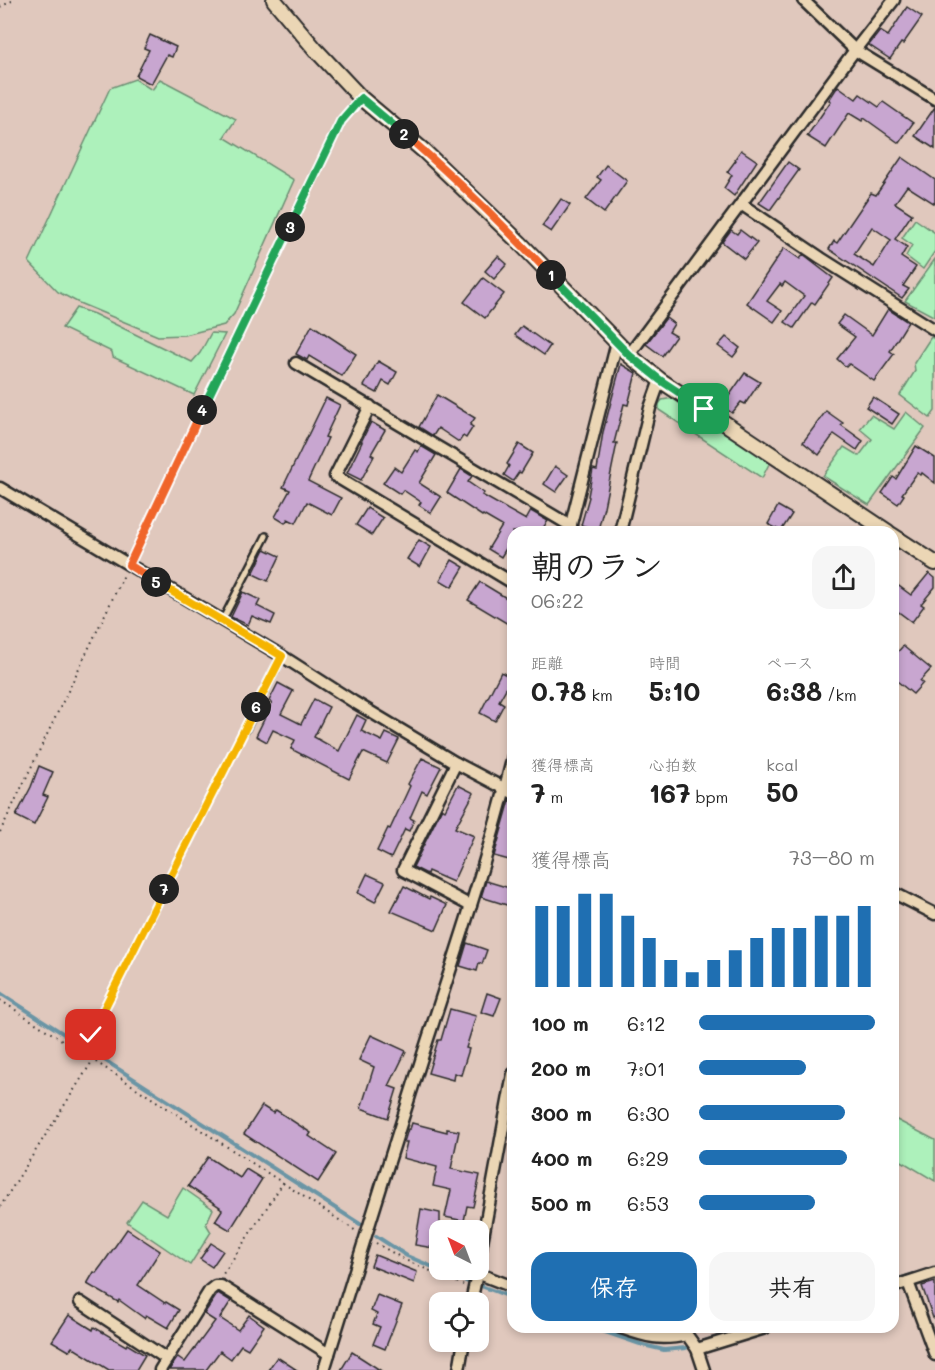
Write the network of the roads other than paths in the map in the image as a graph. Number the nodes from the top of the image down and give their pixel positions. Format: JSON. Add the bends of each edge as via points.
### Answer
{"nodes":[{"id":1,"x":274,"y":0,"type":"edge"},
{"id":2,"x":803,"y":0,"type":"edge"},
{"id":3,"x":894,"y":0,"type":"edge"},
{"id":4,"x":855,"y":50,"type":"junction"},
{"id":5,"x":935,"y":99,"type":"edge"},
{"id":6,"x":741,"y":204,"type":"junction"},
{"id":7,"x":935,"y":330,"type":"edge"},
{"id":8,"x":617,"y":342,"type":"junction"},
{"id":9,"x":629,"y":355,"type":"junction"},
{"id":10,"x":296,"y":363,"type":"dead end"},
{"id":11,"x":660,"y":380,"type":"junction"},
{"id":12,"x":369,"y":406,"type":"junction"},
{"id":13,"x":0,"y":488,"type":"edge"},
{"id":14,"x":565,"y":526,"type":"edge"},
{"id":15,"x":571,"y":526,"type":"edge"},
{"id":16,"x":621,"y":526,"type":"edge"},
{"id":17,"x":879,"y":526,"type":"edge"},
{"id":18,"x":266,"y":536,"type":"dead end"},
{"id":19,"x":899,"y":540,"type":"edge"},
{"id":20,"x":935,"y":563,"type":"edge"},
{"id":21,"x":507,"y":579,"type":"edge"},
{"id":22,"x":222,"y":621,"type":"junction"},
{"id":23,"x":282,"y":656,"type":"junction"},
{"id":24,"x":245,"y":731,"type":"road end"},
{"id":25,"x":456,"y":763,"type":"junction"},
{"id":26,"x":507,"y":790,"type":"edge"},
{"id":27,"x":507,"y":797,"type":"edge"},
{"id":28,"x":899,"y":896,"type":"edge"},
{"id":29,"x":471,"y":906,"type":"junction"},
{"id":30,"x":935,"y":914,"type":"edge"},
{"id":31,"x":507,"y":1107,"type":"edge"},
{"id":32,"x":487,"y":1220,"type":"edge"},
{"id":33,"x":935,"y":1273,"type":"edge"},
{"id":34,"x":489,"y":1275,"type":"edge"},
{"id":35,"x":908,"y":1282,"type":"junction"},
{"id":36,"x":507,"y":1284,"type":"edge"},
{"id":37,"x":899,"y":1285,"type":"edge"},
{"id":38,"x":80,"y":1302,"type":"dead end"},
{"id":39,"x":636,"y":1333,"type":"edge"},
{"id":40,"x":749,"y":1333,"type":"edge"},
{"id":41,"x":697,"y":1349,"type":"junction"},
{"id":42,"x":463,"y":1352,"type":"edge"},
{"id":43,"x":328,"y":1354,"type":"junction"},
{"id":44,"x":935,"y":1355,"type":"edge"},
{"id":45,"x":167,"y":1359,"type":"junction"},
{"id":46,"x":160,"y":1370,"type":"edge"},
{"id":47,"x":324,"y":1370,"type":"edge"},
{"id":48,"x":459,"y":1370,"type":"edge"},
{"id":49,"x":704,"y":1370,"type":"edge"}],
"edges":[{"from":1,"to":8,"type":"street","via":[[361,98],[424,151]]},
{"from":2,"to":4,"type":"street"},
{"from":3,"to":4,"type":"street"},
{"from":4,"to":5,"type":"street"},
{"from":4,"to":6,"type":"street"},
{"from":6,"to":7,"type":"street"},
{"from":6,"to":9,"type":"street"},
{"from":8,"to":9,"type":"street"},
{"from":8,"to":15,"type":"street"},
{"from":9,"to":11,"type":"street"},
{"from":10,"to":12,"type":"street"},
{"from":11,"to":16,"type":"street"},
{"from":11,"to":17,"type":"street"},
{"from":12,"to":14,"type":"street"},
{"from":12,"to":21,"type":"street","via":[[335,476]]},
{"from":13,"to":22,"type":"street"},
{"from":18,"to":22,"type":"lane"},
{"from":19,"to":20,"type":"street"},
{"from":22,"to":23,"type":"street"},
{"from":23,"to":24,"type":"lane"},
{"from":23,"to":25,"type":"street"},
{"from":25,"to":26,"type":"street"},
{"from":25,"to":29,"type":"street","via":[[403,870]]},
{"from":27,"to":29,"type":"street"},
{"from":28,"to":30,"type":"street"},
{"from":29,"to":43,"type":"street"},
{"from":31,"to":32,"type":"street"},
{"from":33,"to":35,"type":"street"},
{"from":34,"to":36,"type":"street"},
{"from":35,"to":37,"type":"street"},
{"from":35,"to":44,"type":"street"},
{"from":38,"to":45,"type":"street"},
{"from":39,"to":41,"type":"street","via":[[657,1338],[687,1335]]},
{"from":40,"to":41,"type":"street"},
{"from":41,"to":49,"type":"street"},
{"from":42,"to":48,"type":"street"},
{"from":43,"to":45,"type":"street","via":[[221,1286],[215,1286]]},
{"from":43,"to":47,"type":"street"},
{"from":45,"to":46,"type":"street"}]}
